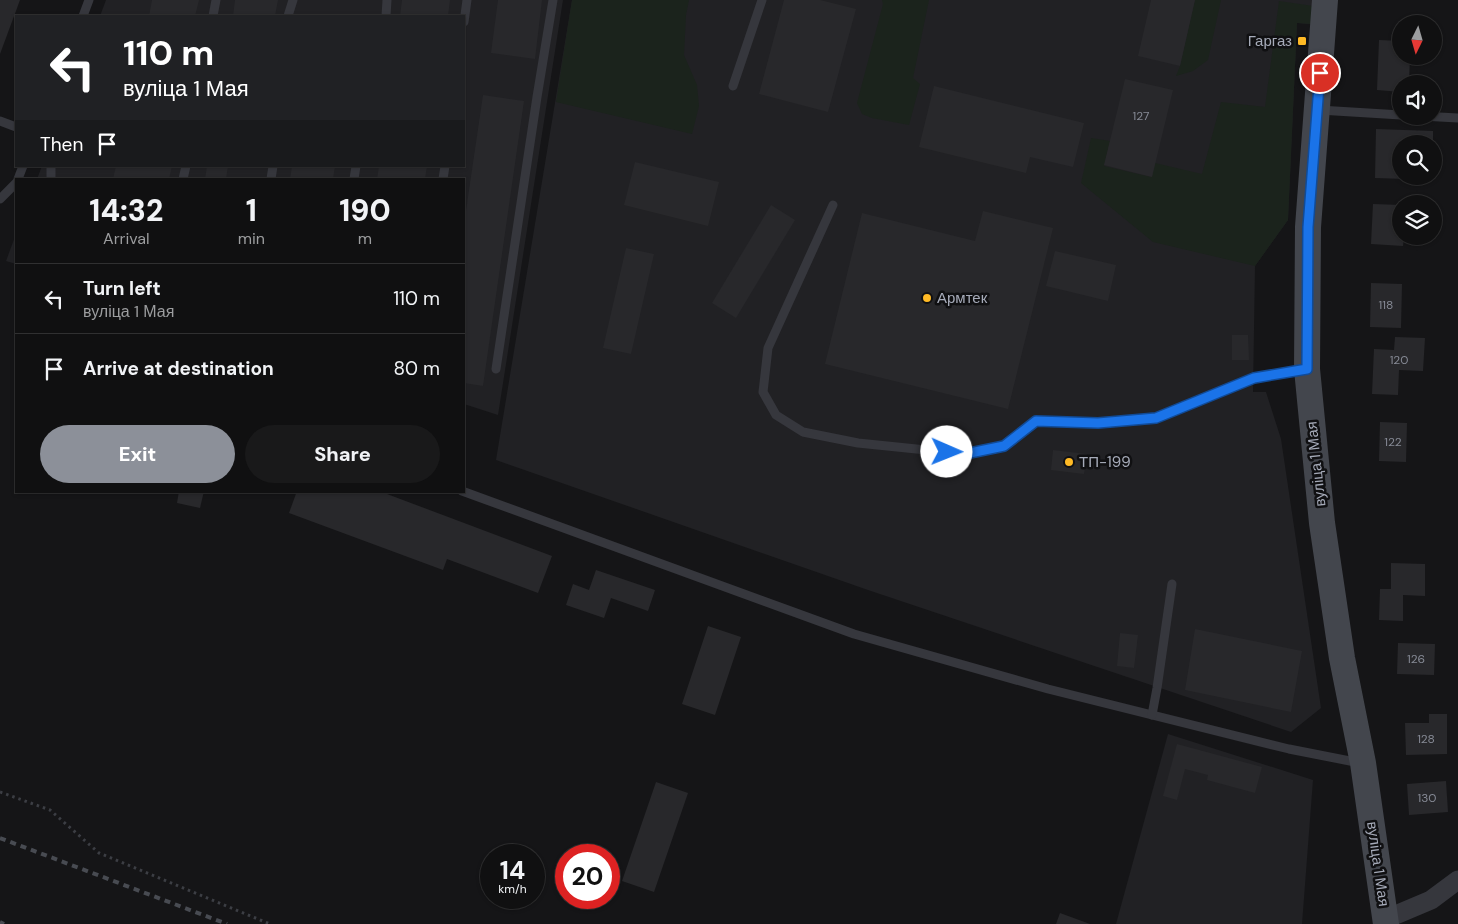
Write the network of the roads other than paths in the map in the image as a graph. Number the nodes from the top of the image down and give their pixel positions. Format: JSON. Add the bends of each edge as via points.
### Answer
{"nodes":[{"id":1,"x":89,"y":0,"type":"edge"},
{"id":2,"x":216,"y":0,"type":"edge"},
{"id":3,"x":293,"y":0,"type":"edge"},
{"id":4,"x":387,"y":0,"type":"edge"},
{"id":5,"x":467,"y":0,"type":"edge"},
{"id":6,"x":553,"y":0,"type":"edge"},
{"id":7,"x":762,"y":0,"type":"edge"},
{"id":8,"x":1325,"y":0,"type":"edge"},
{"id":9,"x":83,"y":15,"type":"edge"},
{"id":10,"x":214,"y":15,"type":"edge"},
{"id":11,"x":288,"y":15,"type":"edge"},
{"id":12,"x":386,"y":15,"type":"edge"},
{"id":13,"x":465,"y":15,"type":"edge"},
{"id":14,"x":734,"y":86,"type":"dead end"},
{"id":15,"x":1317,"y":110,"type":"junction"},
{"id":16,"x":1392,"y":114,"type":"edge"},
{"id":17,"x":1442,"y":117,"type":"edge"},
{"id":18,"x":1458,"y":118,"type":"edge"},
{"id":19,"x":0,"y":121,"type":"edge"},
{"id":20,"x":15,"y":127,"type":"edge"},
{"id":21,"x":15,"y":184,"type":"edge"},
{"id":22,"x":0,"y":200,"type":"edge"},
{"id":23,"x":833,"y":206,"type":"dead end"},
{"id":24,"x":496,"y":369,"type":"dead end"},
{"id":25,"x":1307,"y":369,"type":"junction"},
{"id":26,"x":465,"y":492,"type":"edge"},
{"id":27,"x":1172,"y":584,"type":"dead end"},
{"id":28,"x":1152,"y":715,"type":"junction"},
{"id":29,"x":1363,"y":763,"type":"junction"},
{"id":30,"x":1458,"y":880,"type":"edge"},
{"id":31,"x":1386,"y":922,"type":"edge"}],
"edges":[{"from":1,"to":9,"type":"lane"},
{"from":2,"to":10,"type":"lane"},
{"from":3,"to":11,"type":"lane"},
{"from":4,"to":12,"type":"lane"},
{"from":5,"to":13,"type":"lane"},
{"from":6,"to":24,"type":"lane"},
{"from":7,"to":14,"type":"lane"},
{"from":8,"to":15,"type":"street","name":"вуліца 1 Мая"},
{"from":15,"to":16,"type":"lane"},
{"from":15,"to":25,"type":"street","name":"вуліца 1 Мая","via":[[1308,227]]},
{"from":17,"to":18,"type":"lane"},
{"from":19,"to":20,"type":"lane"},
{"from":21,"to":22,"type":"lane"},
{"from":23,"to":25,"type":"lane","via":[[768,348],[763,392],[776,415],[803,432],[858,443],[965,454],[1004,446],[1036,421],[1098,423],[1156,418],[1254,378]]},
{"from":25,"to":29,"type":"street","name":"вуліца 1 Мая","via":[[1322,523],[1342,658]]},
{"from":26,"to":28,"type":"lane","via":[[854,634]]},
{"from":27,"to":28,"type":"lane"},
{"from":28,"to":29,"type":"lane","via":[[1289,749]]},
{"from":29,"to":31,"type":"street","name":"вуліца 1 Мая"},
{"from":30,"to":31,"type":"street","via":[[1430,900]]}]}
